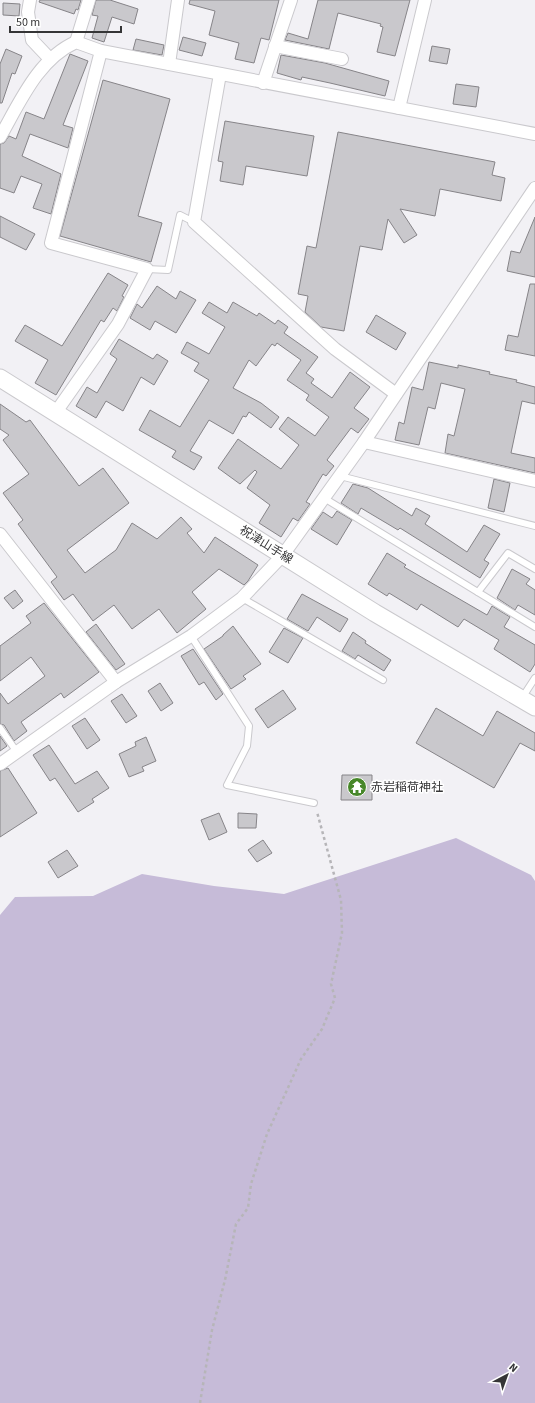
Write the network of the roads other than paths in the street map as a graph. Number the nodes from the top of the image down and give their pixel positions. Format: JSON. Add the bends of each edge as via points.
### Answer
{"nodes":[{"id":1,"x":30,"y":0,"type":"edge"},
{"id":2,"x":89,"y":0,"type":"edge"},
{"id":3,"x":178,"y":0,"type":"edge"},
{"id":4,"x":291,"y":0,"type":"edge"},
{"id":5,"x":425,"y":0,"type":"edge"},
{"id":6,"x":76,"y":42,"type":"junction"},
{"id":7,"x":275,"y":46,"type":"junction"},
{"id":8,"x":101,"y":51,"type":"junction"},
{"id":9,"x":50,"y":59,"type":"junction"},
{"id":10,"x":342,"y":59,"type":"dead end"},
{"id":11,"x":169,"y":64,"type":"junction"},
{"id":12,"x":220,"y":74,"type":"junction"},
{"id":13,"x":263,"y":83,"type":"junction"},
{"id":14,"x":399,"y":108,"type":"junction"},
{"id":15,"x":535,"y":134,"type":"edge"},
{"id":16,"x":0,"y":137,"type":"edge"},
{"id":17,"x":535,"y":188,"type":"edge"},
{"id":18,"x":194,"y":222,"type":"junction"},
{"id":19,"x":147,"y":269,"type":"junction"},
{"id":20,"x":0,"y":378,"type":"edge"},
{"id":21,"x":396,"y":394,"type":"junction"},
{"id":22,"x":56,"y":412,"type":"junction"},
{"id":23,"x":364,"y":442,"type":"junction"},
{"id":24,"x":340,"y":476,"type":"junction"},
{"id":25,"x":535,"y":481,"type":"edge"},
{"id":26,"x":324,"y":498,"type":"junction"},
{"id":27,"x":535,"y":526,"type":"edge"},
{"id":28,"x":0,"y":534,"type":"edge"},
{"id":29,"x":283,"y":555,"type":"junction"},
{"id":30,"x":535,"y":569,"type":"edge"},
{"id":31,"x":478,"y":592,"type":"junction"},
{"id":32,"x":242,"y":598,"type":"junction"},
{"id":33,"x":535,"y":628,"type":"edge"},
{"id":34,"x":191,"y":636,"type":"junction"},
{"id":35,"x":535,"y":678,"type":"edge"},
{"id":36,"x":383,"y":680,"type":"dead end"},
{"id":37,"x":116,"y":682,"type":"junction"},
{"id":38,"x":528,"y":703,"type":"edge"},
{"id":39,"x":0,"y":728,"type":"edge"},
{"id":40,"x":17,"y":752,"type":"junction"},
{"id":41,"x":0,"y":764,"type":"edge"},
{"id":42,"x":314,"y":803,"type":"road end"}],
"edges":[{"from":1,"to":9,"type":"street","via":[[28,12],[32,40]]},
{"from":2,"to":6,"type":"street"},
{"from":3,"to":11,"type":"street"},
{"from":4,"to":7,"type":"street"},
{"from":5,"to":14,"type":"street"},
{"from":6,"to":8,"type":"street"},
{"from":6,"to":9,"type":"street","via":[[62,48]]},
{"from":7,"to":10,"type":"street"},
{"from":7,"to":13,"type":"street"},
{"from":8,"to":11,"type":"street"},
{"from":8,"to":19,"type":"street","via":[[50,243]]},
{"from":9,"to":16,"type":"street","via":[[31,82]]},
{"from":11,"to":12,"type":"street"},
{"from":12,"to":13,"type":"street"},
{"from":12,"to":18,"type":"street"},
{"from":13,"to":14,"type":"street"},
{"from":14,"to":15,"type":"street"},
{"from":17,"to":21,"type":"street"},
{"from":18,"to":19,"type":"lane","via":[[180,215],[168,270]]},
{"from":18,"to":21,"type":"street","via":[[335,349]]},
{"from":19,"to":22,"type":"street","via":[[118,324]]},
{"from":20,"to":22,"type":"street","name":"祝津山手線"},
{"from":21,"to":23,"type":"street"},
{"from":22,"to":29,"type":"street","name":"祝津山手線"},
{"from":23,"to":24,"type":"street"},
{"from":23,"to":25,"type":"street"},
{"from":24,"to":26,"type":"street"},
{"from":24,"to":27,"type":"lane"},
{"from":26,"to":29,"type":"street"},
{"from":26,"to":31,"type":"lane"},
{"from":28,"to":37,"type":"street"},
{"from":29,"to":32,"type":"street"},
{"from":29,"to":38,"type":"street","name":"祝津山手線","via":[[375,613]]},
{"from":30,"to":31,"type":"lane","via":[[508,553]]},
{"from":31,"to":33,"type":"lane"},
{"from":32,"to":34,"type":"street"},
{"from":32,"to":36,"type":"lane"},
{"from":34,"to":37,"type":"street"},
{"from":34,"to":42,"type":"lane","via":[[249,726],[246,746],[227,785]]},
{"from":35,"to":38,"type":"lane"},
{"from":37,"to":40,"type":"street"},
{"from":39,"to":40,"type":"lane"},
{"from":40,"to":41,"type":"street"}]}
